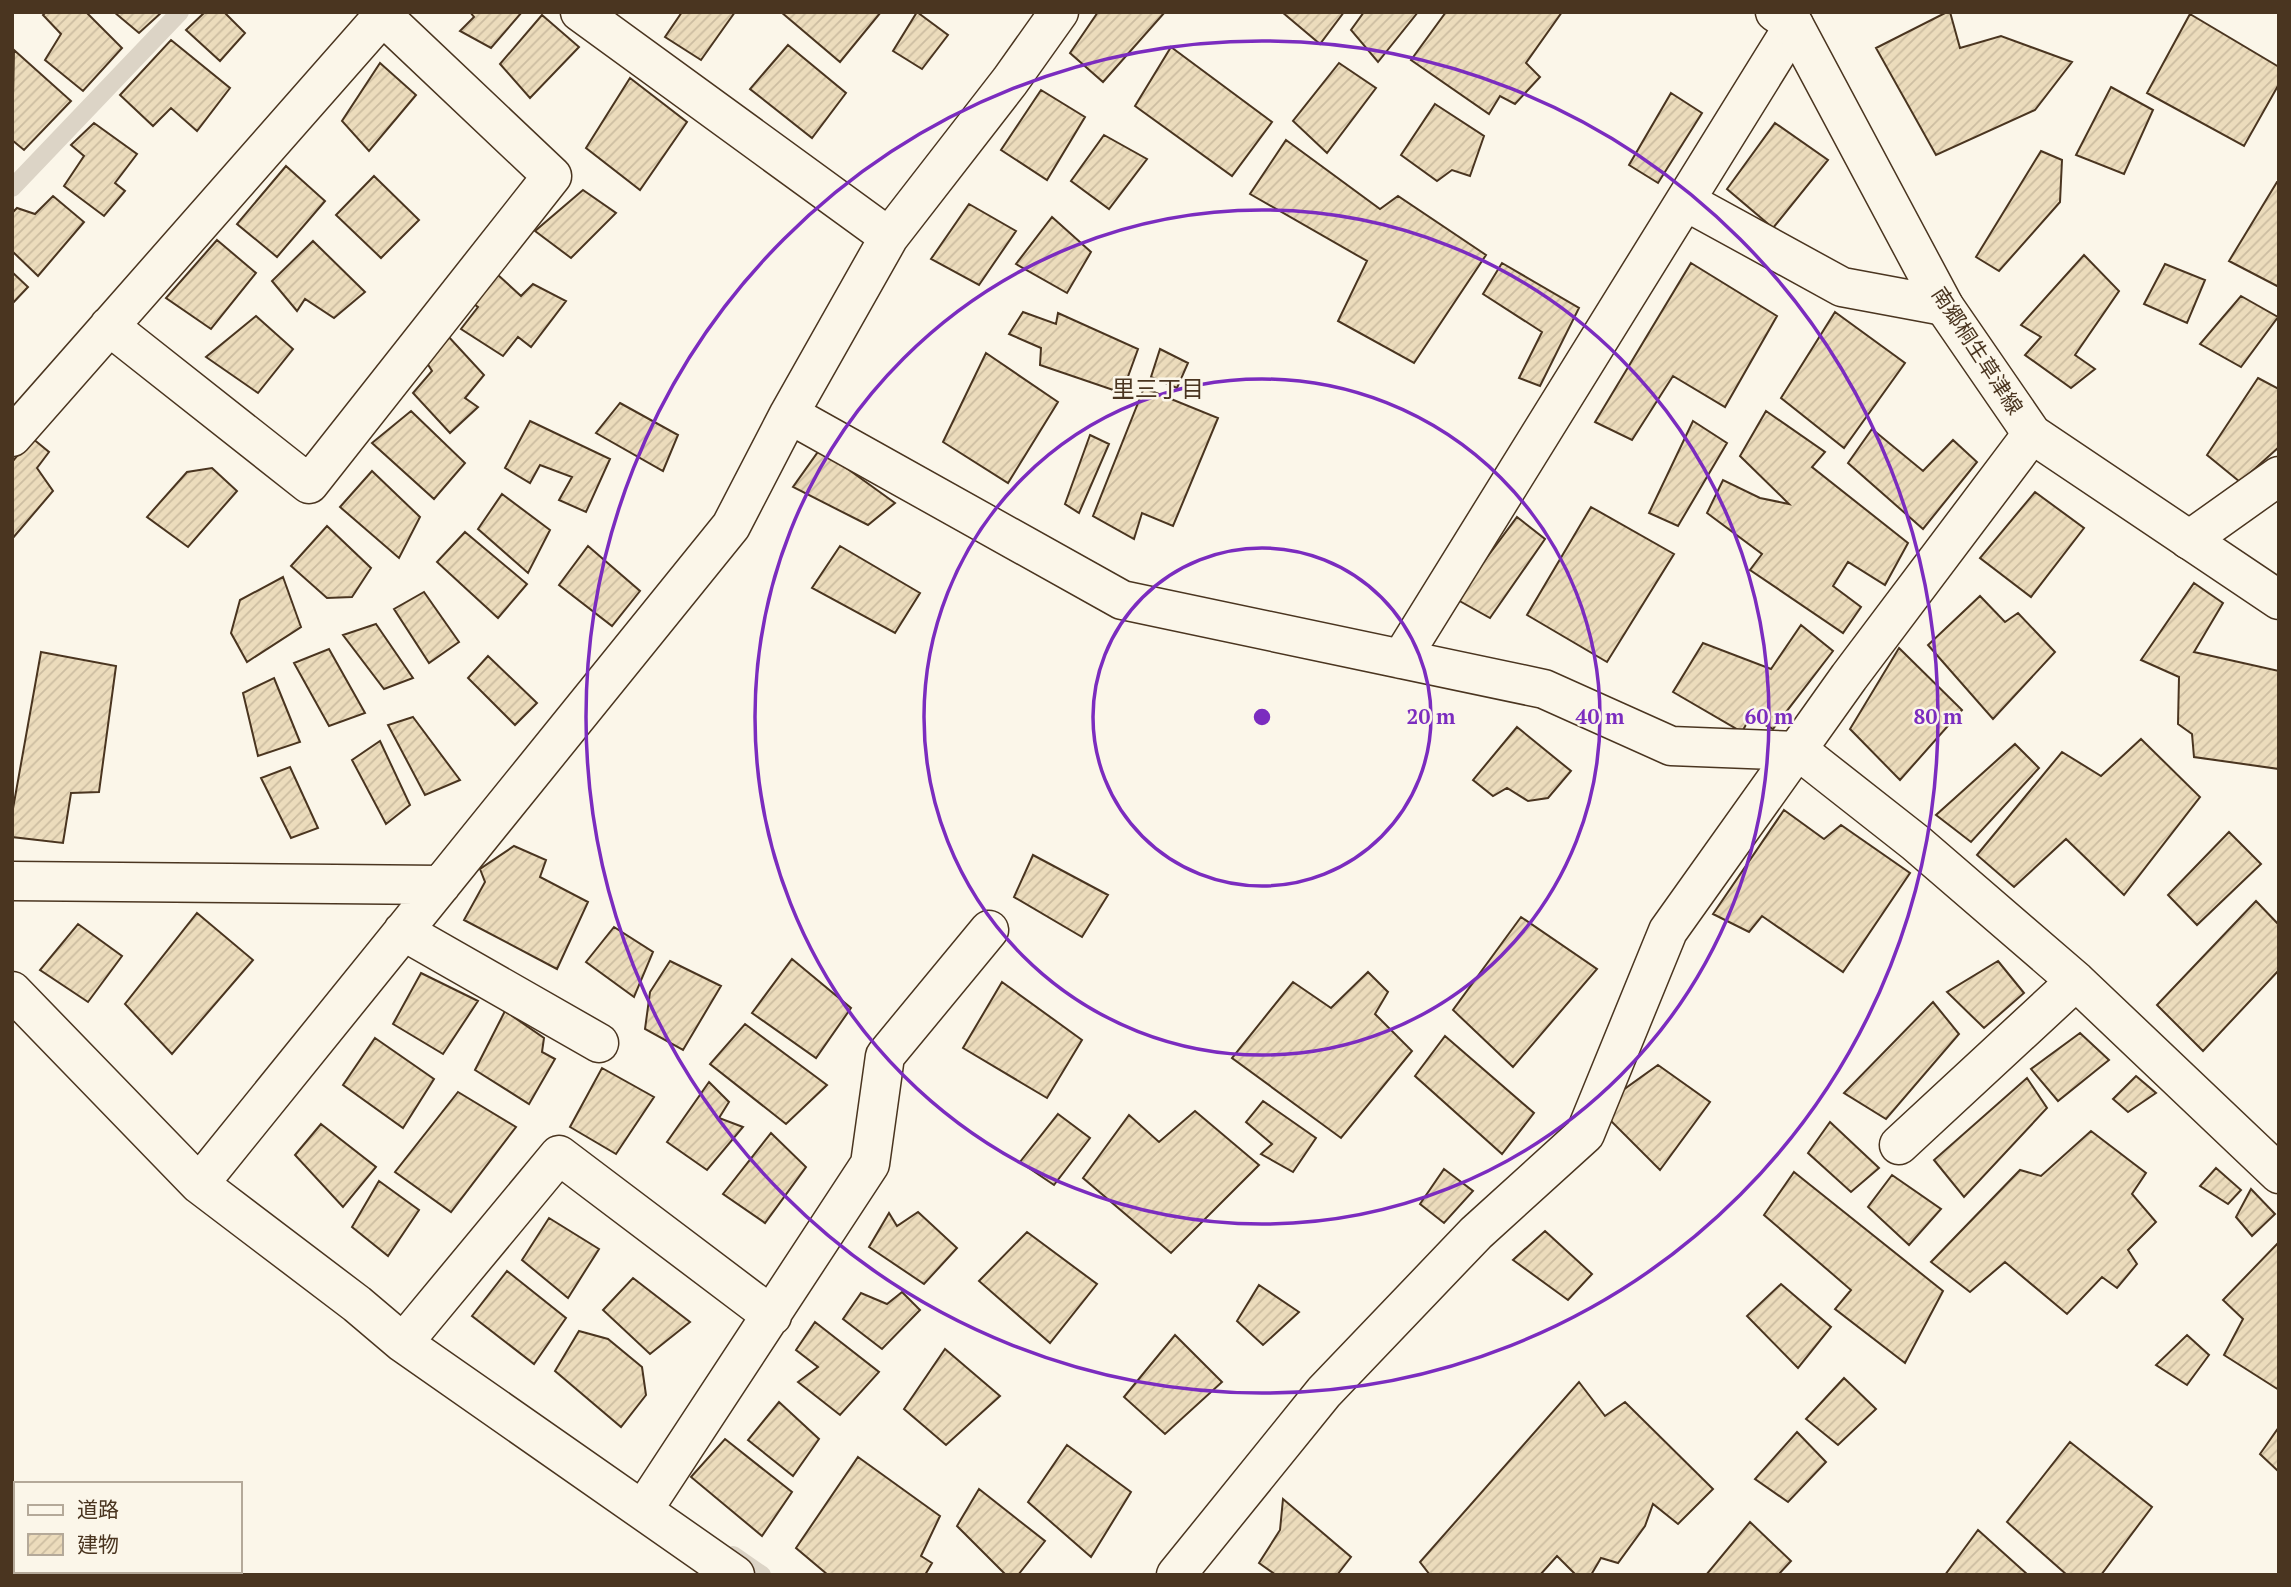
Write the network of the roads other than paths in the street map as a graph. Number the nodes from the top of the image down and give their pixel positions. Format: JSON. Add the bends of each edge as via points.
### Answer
{"nodes":[{"id":1,"x":580,"y":12,"type":"edge"},
{"id":2,"x":1059,"y":12,"type":"edge"},
{"id":3,"x":384,"y":14,"type":"edge"},
{"id":4,"x":1785,"y":19,"type":"edge"},
{"id":5,"x":1687,"y":202,"type":"junction"},
{"id":6,"x":889,"y":237,"type":"junction"},
{"id":7,"x":1944,"y":306,"type":"junction"},
{"id":8,"x":109,"y":326,"type":"junction"},
{"id":9,"x":789,"y":414,"type":"junction"},
{"id":10,"x":2032,"y":434,"type":"junction"},
{"id":11,"x":12,"y":437,"type":"edge"},
{"id":12,"x":2279,"y":476,"type":"edge"},
{"id":13,"x":2189,"y":540,"type":"junction"},
{"id":14,"x":2279,"y":600,"type":"edge"},
{"id":15,"x":1401,"y":659,"type":"junction"},
{"id":16,"x":1799,"y":751,"type":"junction"},
{"id":17,"x":12,"y":881,"type":"edge"},
{"id":18,"x":441,"y":885,"type":"junction"},
{"id":19,"x":989,"y":930,"type":"dead end"},
{"id":20,"x":403,"y":931,"type":"junction"},
{"id":21,"x":2076,"y":981,"type":"junction"},
{"id":22,"x":12,"y":991,"type":"edge"},
{"id":23,"x":600,"y":1043,"type":"dead end"},
{"id":24,"x":1899,"y":1145,"type":"dead end"},
{"id":25,"x":2279,"y":1174,"type":"edge"},
{"id":26,"x":199,"y":1184,"type":"junction"},
{"id":27,"x":772,"y":1316,"type":"junction"},
{"id":28,"x":403,"y":1343,"type":"junction"},
{"id":29,"x":643,"y":1510,"type":"junction"},
{"id":30,"x":736,"y":1575,"type":"edge"},
{"id":31,"x":1176,"y":1575,"type":"edge"}],
"edges":[{"from":1,"to":6,"type":"street"},
{"from":2,"to":6,"type":"street"},
{"from":3,"to":8,"type":"street"},
{"from":3,"to":8,"type":"street","via":[[552,176],[309,484]]},
{"from":4,"to":5,"type":"street"},
{"from":4,"to":7,"type":"street","name":"南郷桐生草津線"},
{"from":5,"to":7,"type":"street","via":[[1842,287]]},
{"from":5,"to":15,"type":"street"},
{"from":6,"to":9,"type":"street"},
{"from":7,"to":10,"type":"street","name":"南郷桐生草津線"},
{"from":8,"to":11,"type":"street"},
{"from":9,"to":15,"type":"street","via":[[1122,600]]},
{"from":9,"to":18,"type":"street","via":[[731,526]]},
{"from":10,"to":13,"type":"street","name":"南郷桐生草津線"},
{"from":10,"to":16,"type":"street","via":[[1849,677]]},
{"from":12,"to":13,"type":"street"},
{"from":13,"to":14,"type":"street","name":"南郷桐生草津線"},
{"from":15,"to":16,"type":"street","via":[[1544,689],[1671,746]]},
{"from":16,"to":21,"type":"street"},
{"from":16,"to":31,"type":"street","via":[[1668,931],[1585,1134],[1476,1233],[1324,1392]]},
{"from":17,"to":18,"type":"street"},
{"from":18,"to":20,"type":"street"},
{"from":19,"to":27,"type":"street","via":[[885,1056],[870,1164]]},
{"from":20,"to":23,"type":"street"},
{"from":20,"to":26,"type":"street"},
{"from":21,"to":24,"type":"street"},
{"from":21,"to":25,"type":"street"},
{"from":22,"to":26,"type":"street"},
{"from":26,"to":28,"type":"street"},
{"from":27,"to":28,"type":"street","via":[[559,1155]]},
{"from":27,"to":29,"type":"street"},
{"from":28,"to":29,"type":"street"},
{"from":29,"to":30,"type":"street"}]}
